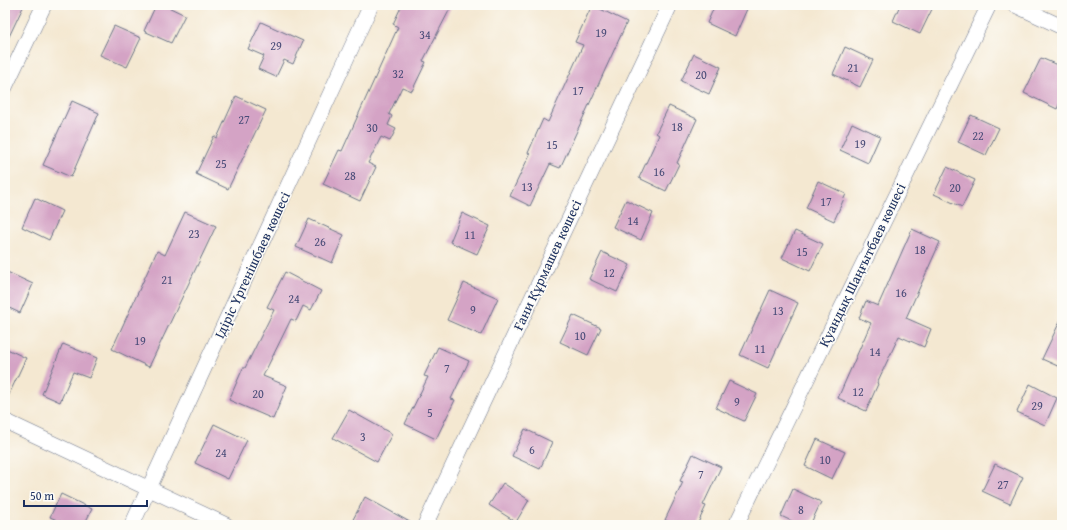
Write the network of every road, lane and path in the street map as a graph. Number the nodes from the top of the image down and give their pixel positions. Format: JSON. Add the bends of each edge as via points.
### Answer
{"nodes":[{"id":1,"x":44,"y":5,"type":"edge"},
{"id":2,"x":371,"y":5,"type":"edge"},
{"id":3,"x":670,"y":5,"type":"edge"},
{"id":4,"x":989,"y":5,"type":"edge"},
{"id":5,"x":1015,"y":5,"type":"edge"},
{"id":6,"x":1062,"y":27,"type":"edge"},
{"id":7,"x":5,"y":87,"type":"edge"},
{"id":8,"x":5,"y":421,"type":"edge"},
{"id":9,"x":150,"y":488,"type":"junction"},
{"id":10,"x":132,"y":525,"type":"edge"},
{"id":11,"x":226,"y":525,"type":"edge"},
{"id":12,"x":425,"y":525,"type":"edge"},
{"id":13,"x":736,"y":525,"type":"edge"}],
"edges":[{"from":1,"to":7,"type":"street"},
{"from":2,"to":9,"type":"street","name":"Ідіріс Үргенішбаев көшесі"},
{"from":3,"to":12,"type":"street","name":"Ғани Құрмашев көшесі"},
{"from":4,"to":13,"type":"street","name":"Қуандық Шаңғытбаев көшесі"},
{"from":5,"to":6,"type":"street"},
{"from":8,"to":9,"type":"street"},
{"from":9,"to":10,"type":"street","name":"Ідіріс Үргенішбаев көшесі"},
{"from":9,"to":11,"type":"street"}]}
